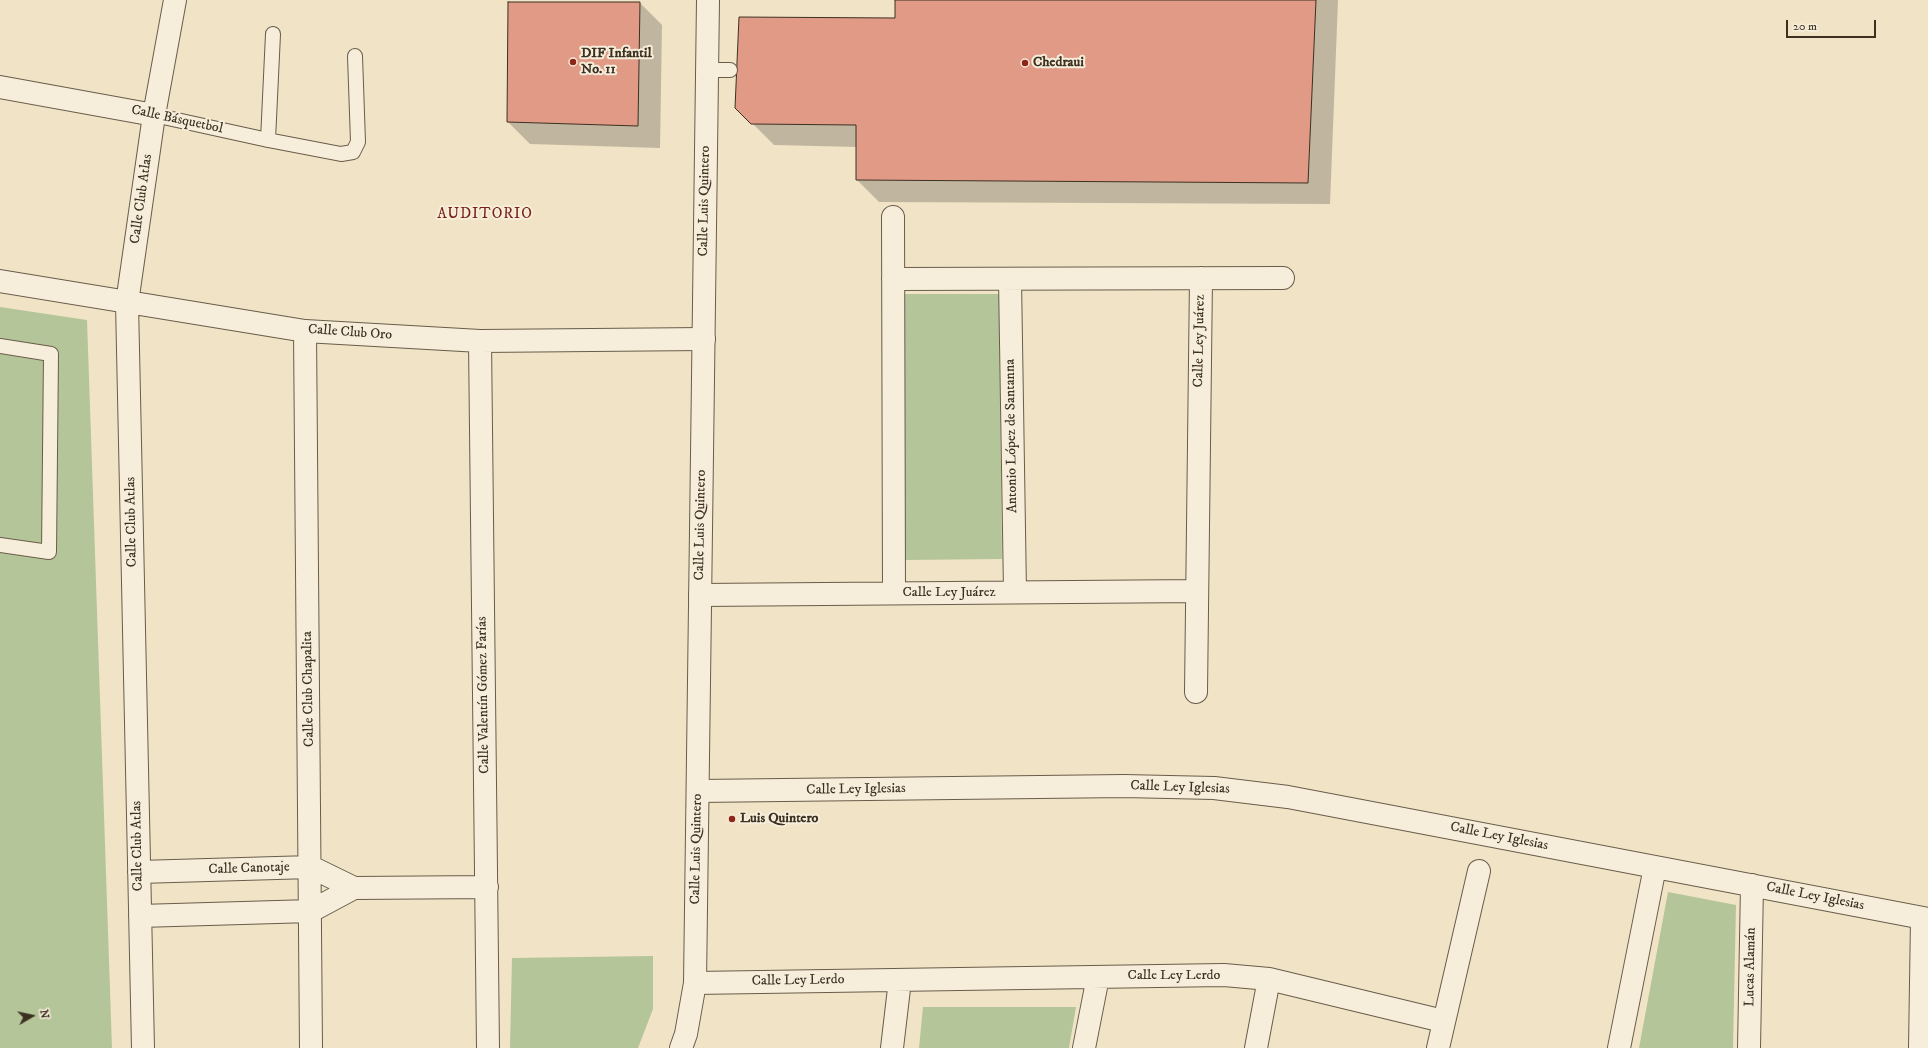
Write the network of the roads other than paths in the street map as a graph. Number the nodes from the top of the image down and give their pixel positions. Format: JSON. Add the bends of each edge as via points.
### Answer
{"nodes":[{"id":1,"x":175,"y":0,"type":"edge"},
{"id":2,"x":708,"y":0,"type":"edge"},
{"id":3,"x":273,"y":34,"type":"dead end"},
{"id":4,"x":355,"y":56,"type":"dead end"},
{"id":5,"x":707,"y":70,"type":"junction"},
{"id":6,"x":730,"y":70,"type":"dead end"},
{"id":7,"x":0,"y":87,"type":"edge"},
{"id":8,"x":154,"y":115,"type":"junction"},
{"id":9,"x":268,"y":140,"type":"junction"},
{"id":10,"x":893,"y":217,"type":"dead end"},
{"id":11,"x":1201,"y":278,"type":"junction"},
{"id":12,"x":1283,"y":278,"type":"dead end"},
{"id":13,"x":893,"y":279,"type":"junction"},
{"id":14,"x":1010,"y":279,"type":"junction"},
{"id":15,"x":0,"y":281,"type":"edge"},
{"id":16,"x":127,"y":303,"type":"junction"},
{"id":17,"x":305,"y":331,"type":"junction"},
{"id":18,"x":704,"y":339,"type":"junction"},
{"id":19,"x":480,"y":341,"type":"junction"},
{"id":20,"x":0,"y":346,"type":"edge"},
{"id":21,"x":0,"y":545,"type":"edge"},
{"id":22,"x":1197,"y":591,"type":"junction"},
{"id":23,"x":1015,"y":592,"type":"junction"},
{"id":24,"x":894,"y":593,"type":"junction"},
{"id":25,"x":700,"y":595,"type":"junction"},
{"id":26,"x":1196,"y":692,"type":"dead end"},
{"id":27,"x":698,"y":791,"type":"junction"},
{"id":28,"x":310,"y":867,"type":"junction"},
{"id":29,"x":1655,"y":867,"type":"junction"},
{"id":30,"x":1479,"y":871,"type":"dead end"},
{"id":31,"x":139,"y":872,"type":"junction"},
{"id":32,"x":1752,"y":885,"type":"junction"},
{"id":33,"x":487,"y":887,"type":"junction"},
{"id":34,"x":354,"y":888,"type":"junction"},
{"id":35,"x":311,"y":911,"type":"junction"},
{"id":36,"x":140,"y":916,"type":"junction"},
{"id":37,"x":1925,"y":918,"type":"edge"},
{"id":38,"x":1098,"y":977,"type":"junction"},
{"id":39,"x":1269,"y":979,"type":"junction"},
{"id":40,"x":900,"y":980,"type":"junction"},
{"id":41,"x":695,"y":983,"type":"junction"},
{"id":42,"x":1444,"y":1021,"type":"junction"},
{"id":43,"x":143,"y":1048,"type":"edge"},
{"id":44,"x":311,"y":1048,"type":"edge"},
{"id":45,"x":488,"y":1048,"type":"edge"},
{"id":46,"x":681,"y":1048,"type":"edge"},
{"id":47,"x":892,"y":1048,"type":"edge"},
{"id":48,"x":1084,"y":1048,"type":"edge"},
{"id":49,"x":1256,"y":1048,"type":"edge"},
{"id":50,"x":1438,"y":1048,"type":"edge"},
{"id":51,"x":1619,"y":1048,"type":"edge"},
{"id":52,"x":1749,"y":1048,"type":"edge"},
{"id":53,"x":1920,"y":1048,"type":"edge"}],
"edges":[{"from":1,"to":8,"type":"street","name":"Calle Club Atlas"},
{"from":2,"to":5,"type":"street","name":"Calle Luis Quintero"},
{"from":3,"to":9,"type":"lane"},
{"from":4,"to":9,"type":"lane","name":"Calle Básquetbol","via":[[358,142],[353,152],[341,154]]},
{"from":5,"to":6,"type":"lane"},
{"from":5,"to":18,"type":"street","name":"Calle Luis Quintero"},
{"from":7,"to":8,"type":"street","name":"Calle Básquetbol"},
{"from":8,"to":9,"type":"lane","name":"Calle Básquetbol"},
{"from":8,"to":16,"type":"street","name":"Calle Club Atlas"},
{"from":10,"to":13,"type":"street"},
{"from":11,"to":12,"type":"street"},
{"from":11,"to":14,"type":"street","name":"Calle Ley Juárez"},
{"from":11,"to":22,"type":"street","name":"Calle Ley Juárez"},
{"from":13,"to":14,"type":"street","name":"Calle Ley Juárez"},
{"from":13,"to":24,"type":"street"},
{"from":14,"to":23,"type":"street","name":"Antonio López de Santanna"},
{"from":15,"to":16,"type":"street","name":"Calle Club Oro"},
{"from":16,"to":17,"type":"street","name":"Calle Club Oro"},
{"from":16,"to":31,"type":"street","name":"Calle Club Atlas"},
{"from":17,"to":19,"type":"street","name":"Calle Club Oro"},
{"from":17,"to":28,"type":"street","name":"Calle Club Chapalita"},
{"from":18,"to":19,"type":"street","name":"Calle Club Oro"},
{"from":18,"to":25,"type":"street","name":"Calle Luis Quintero"},
{"from":19,"to":33,"type":"street","name":"Calle Valentín Gómez Farías"},
{"from":20,"to":21,"type":"lane","via":[[51,354],[49,552]]},
{"from":22,"to":23,"type":"street","name":"Calle Ley Juárez"},
{"from":22,"to":26,"type":"street","name":"Calle Ley Juárez"},
{"from":23,"to":24,"type":"street","name":"Calle Ley Juárez"},
{"from":24,"to":25,"type":"street","name":"Calle Ley Juárez"},
{"from":25,"to":27,"type":"street","name":"Calle Luis Quintero"},
{"from":27,"to":29,"type":"street","name":"Calle Ley Iglesias","via":[[1124,786],[1214,788],[1288,796]]},
{"from":27,"to":41,"type":"street","name":"Calle Luis Quintero"},
{"from":28,"to":31,"type":"street","name":"Calle Canotaje"},
{"from":28,"to":34,"type":"street","name":"Calle Canotaje"},
{"from":28,"to":35,"type":"street","name":"Calle Club Chapalita"},
{"from":29,"to":32,"type":"street","name":"Calle Ley Iglesias"},
{"from":29,"to":51,"type":"street"},
{"from":30,"to":42,"type":"street"},
{"from":31,"to":36,"type":"street","name":"Calle Club Atlas"},
{"from":32,"to":37,"type":"street","name":"Calle Ley Iglesias"},
{"from":32,"to":52,"type":"street","name":"Lucas Alamán"},
{"from":33,"to":34,"type":"street","name":"Calle Canotaje"},
{"from":33,"to":45,"type":"street","name":"Calle Valentín Gómez Farías"},
{"from":34,"to":35,"type":"street","name":"Calle Canotaje"},
{"from":35,"to":36,"type":"street","name":"Calle Canotaje"},
{"from":35,"to":44,"type":"street","name":"Calle Club Chapalita"},
{"from":36,"to":43,"type":"street","name":"Calle Club Atlas"},
{"from":37,"to":53,"type":"street"},
{"from":38,"to":39,"type":"street","name":"Calle Ley Lerdo","via":[[1224,975]]},
{"from":38,"to":40,"type":"street","name":"Calle Ley Lerdo"},
{"from":38,"to":48,"type":"street"},
{"from":39,"to":42,"type":"street","name":"Calle Ley Lerdo"},
{"from":39,"to":49,"type":"street"},
{"from":40,"to":41,"type":"street","name":"Calle Ley Lerdo"},
{"from":40,"to":47,"type":"street"},
{"from":41,"to":46,"type":"street","name":"Calle Luis Quintero"},
{"from":42,"to":50,"type":"street"}]}
